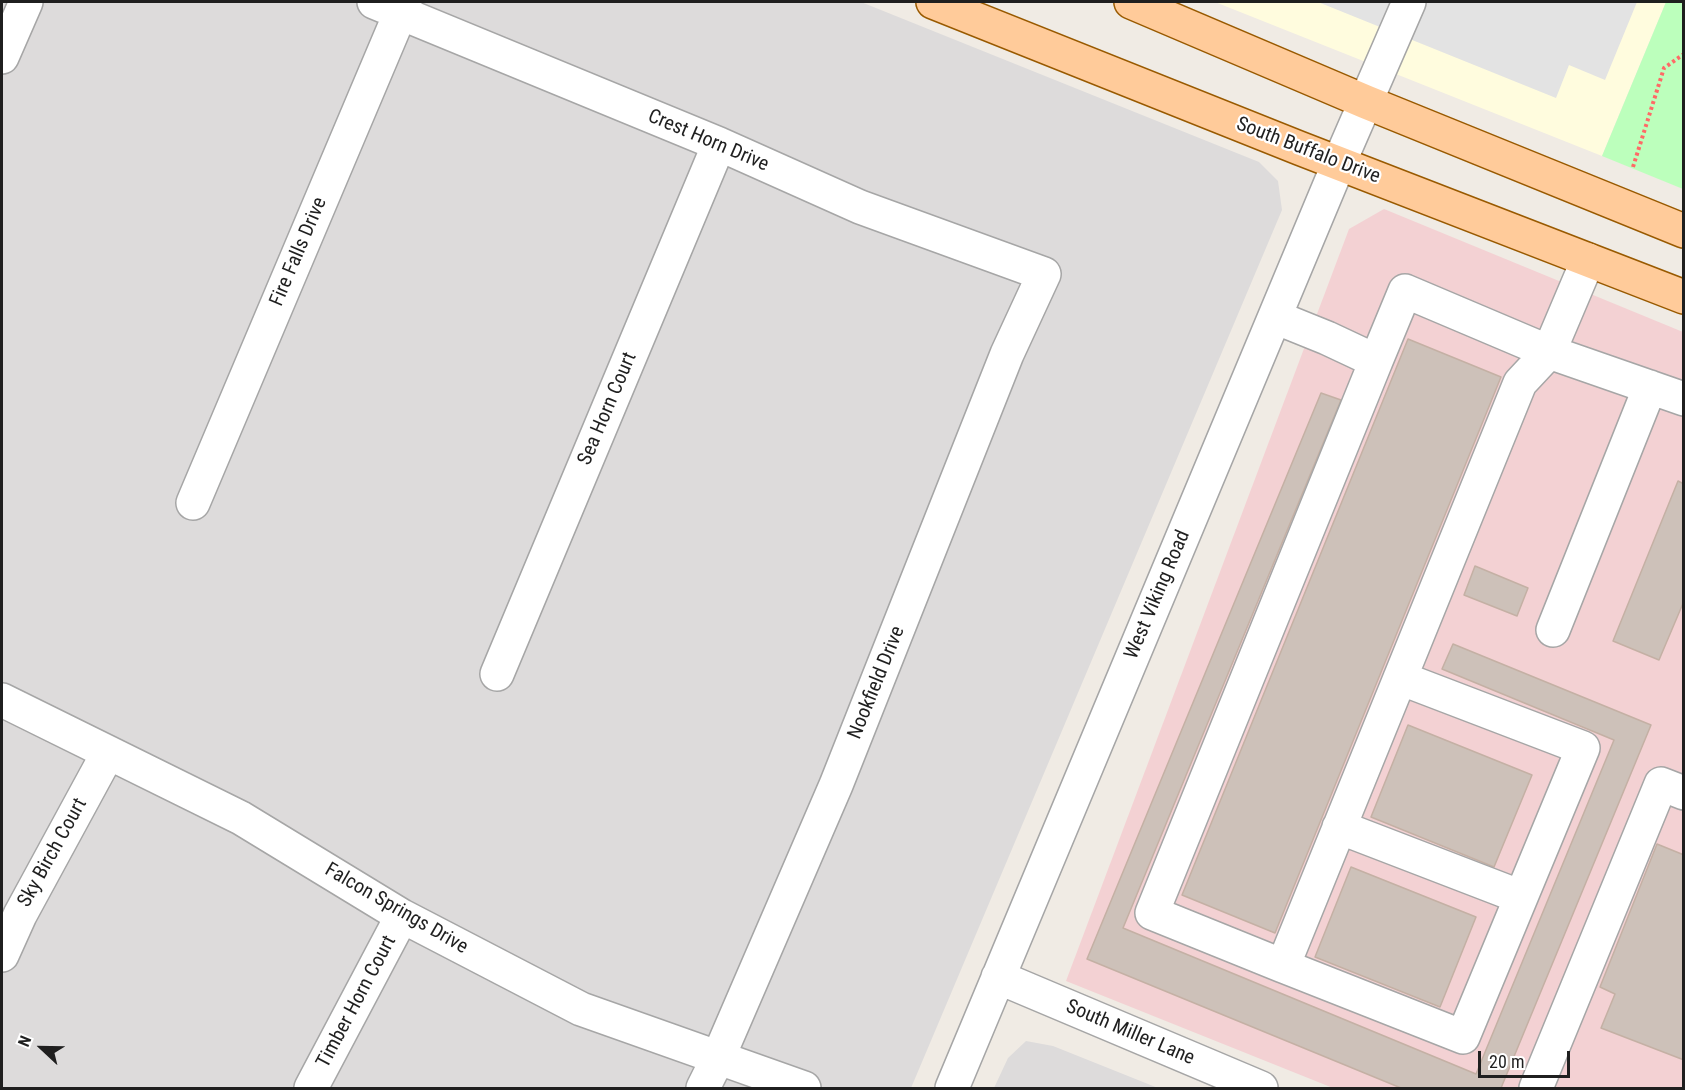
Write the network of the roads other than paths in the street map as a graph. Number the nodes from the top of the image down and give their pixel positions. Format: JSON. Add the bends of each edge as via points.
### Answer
{"nodes":[{"id":1,"x":26,"y":2,"type":"edge"},
{"id":2,"x":933,"y":2,"type":"edge"},
{"id":3,"x":1131,"y":2,"type":"edge"},
{"id":4,"x":1410,"y":2,"type":"edge"},
{"id":5,"x":393,"y":5,"type":"edge"},
{"id":6,"x":2,"y":57,"type":"edge"},
{"id":7,"x":1366,"y":102,"type":"junction"},
{"id":8,"x":719,"y":144,"type":"junction"},
{"id":9,"x":1339,"y":163,"type":"junction"},
{"id":10,"x":1683,"y":231,"type":"edge"},
{"id":11,"x":1588,"y":260,"type":"junction"},
{"id":12,"x":1044,"y":274,"type":"joint"},
{"id":13,"x":1683,"y":297,"type":"edge"},
{"id":14,"x":1275,"y":317,"type":"junction"},
{"id":15,"x":1549,"y":352,"type":"junction"},
{"id":16,"x":1376,"y":361,"type":"junction"},
{"id":17,"x":1650,"y":387,"type":"junction"},
{"id":18,"x":1683,"y":399,"type":"edge"},
{"id":19,"x":193,"y":503,"type":"dead end"},
{"id":20,"x":1553,"y":630,"type":"dead end"},
{"id":21,"x":497,"y":674,"type":"dead end"},
{"id":22,"x":1400,"y":678,"type":"junction"},
{"id":23,"x":2,"y":700,"type":"edge"},
{"id":24,"x":108,"y":753,"type":"junction"},
{"id":25,"x":1683,"y":793,"type":"edge"},
{"id":26,"x":1339,"y":827,"type":"junction"},
{"id":27,"x":1521,"y":897,"type":"junction"},
{"id":28,"x":402,"y":916,"type":"junction"},
{"id":29,"x":2,"y":955,"type":"edge"},
{"id":30,"x":1283,"y":966,"type":"junction"},
{"id":31,"x":998,"y":977,"type":"junction"},
{"id":32,"x":717,"y":1058,"type":"junction"},
{"id":33,"x":311,"y":1089,"type":"edge"},
{"id":34,"x":703,"y":1089,"type":"edge"},
{"id":35,"x":804,"y":1089,"type":"edge"},
{"id":36,"x":952,"y":1089,"type":"edge"},
{"id":37,"x":1261,"y":1089,"type":"edge"},
{"id":38,"x":1536,"y":1089,"type":"edge"}],
"edges":[{"from":1,"to":6,"type":"street"},
{"from":2,"to":9,"type":"main road","name":"South Buffalo Drive"},
{"from":3,"to":7,"type":"main road"},
{"from":4,"to":7,"type":"street","name":"West Viking Road"},
{"from":5,"to":8,"type":"street","name":"Crest Horn Drive"},
{"from":5,"to":19,"type":"street","name":"Fire Falls Drive"},
{"from":7,"to":9,"type":"street","name":"West Viking Road"},
{"from":7,"to":10,"type":"main road"},
{"from":8,"to":12,"type":"street","name":"Crest Horn Drive","via":[[860,207]]},
{"from":8,"to":21,"type":"street","name":"Sea Horn Court"},
{"from":9,"to":11,"type":"main road","name":"South Buffalo Drive"},
{"from":9,"to":14,"type":"street","name":"West Viking Road"},
{"from":11,"to":13,"type":"main road","name":"South Buffalo Drive"},
{"from":11,"to":15,"type":"street"},
{"from":12,"to":32,"type":"street","name":"Nookfield Drive","via":[[1007,354],[836,785]]},
{"from":14,"to":16,"type":"street"},
{"from":14,"to":31,"type":"street","name":"West Viking Road"},
{"from":15,"to":16,"type":"street","via":[[1405,291]]},
{"from":15,"to":17,"type":"street"},
{"from":15,"to":22,"type":"street","via":[[1520,383]]},
{"from":16,"to":30,"type":"street","via":[[1152,913]]},
{"from":17,"to":18,"type":"street"},
{"from":17,"to":20,"type":"street"},
{"from":22,"to":26,"type":"street"},
{"from":22,"to":27,"type":"street","via":[[1583,748]]},
{"from":23,"to":24,"type":"street","name":"Falcon Springs Drive"},
{"from":24,"to":28,"type":"street","name":"Falcon Springs Drive","via":[[241,818]]},
{"from":24,"to":29,"type":"street","name":"Sky Birch Court"},
{"from":25,"to":38,"type":"street","via":[[1661,784]]},
{"from":26,"to":27,"type":"street"},
{"from":26,"to":30,"type":"street"},
{"from":27,"to":30,"type":"street","via":[[1463,1037]]},
{"from":28,"to":32,"type":"street","name":"Falcon Springs Drive","via":[[581,1009]]},
{"from":28,"to":33,"type":"street","name":"Timber Horn Court"},
{"from":31,"to":36,"type":"street","name":"West Viking Road"},
{"from":31,"to":37,"type":"street","name":"South Miller Lane"},
{"from":32,"to":34,"type":"street","name":"Nookfield Drive"},
{"from":32,"to":35,"type":"street","name":"Falcon Springs Drive"}]}
